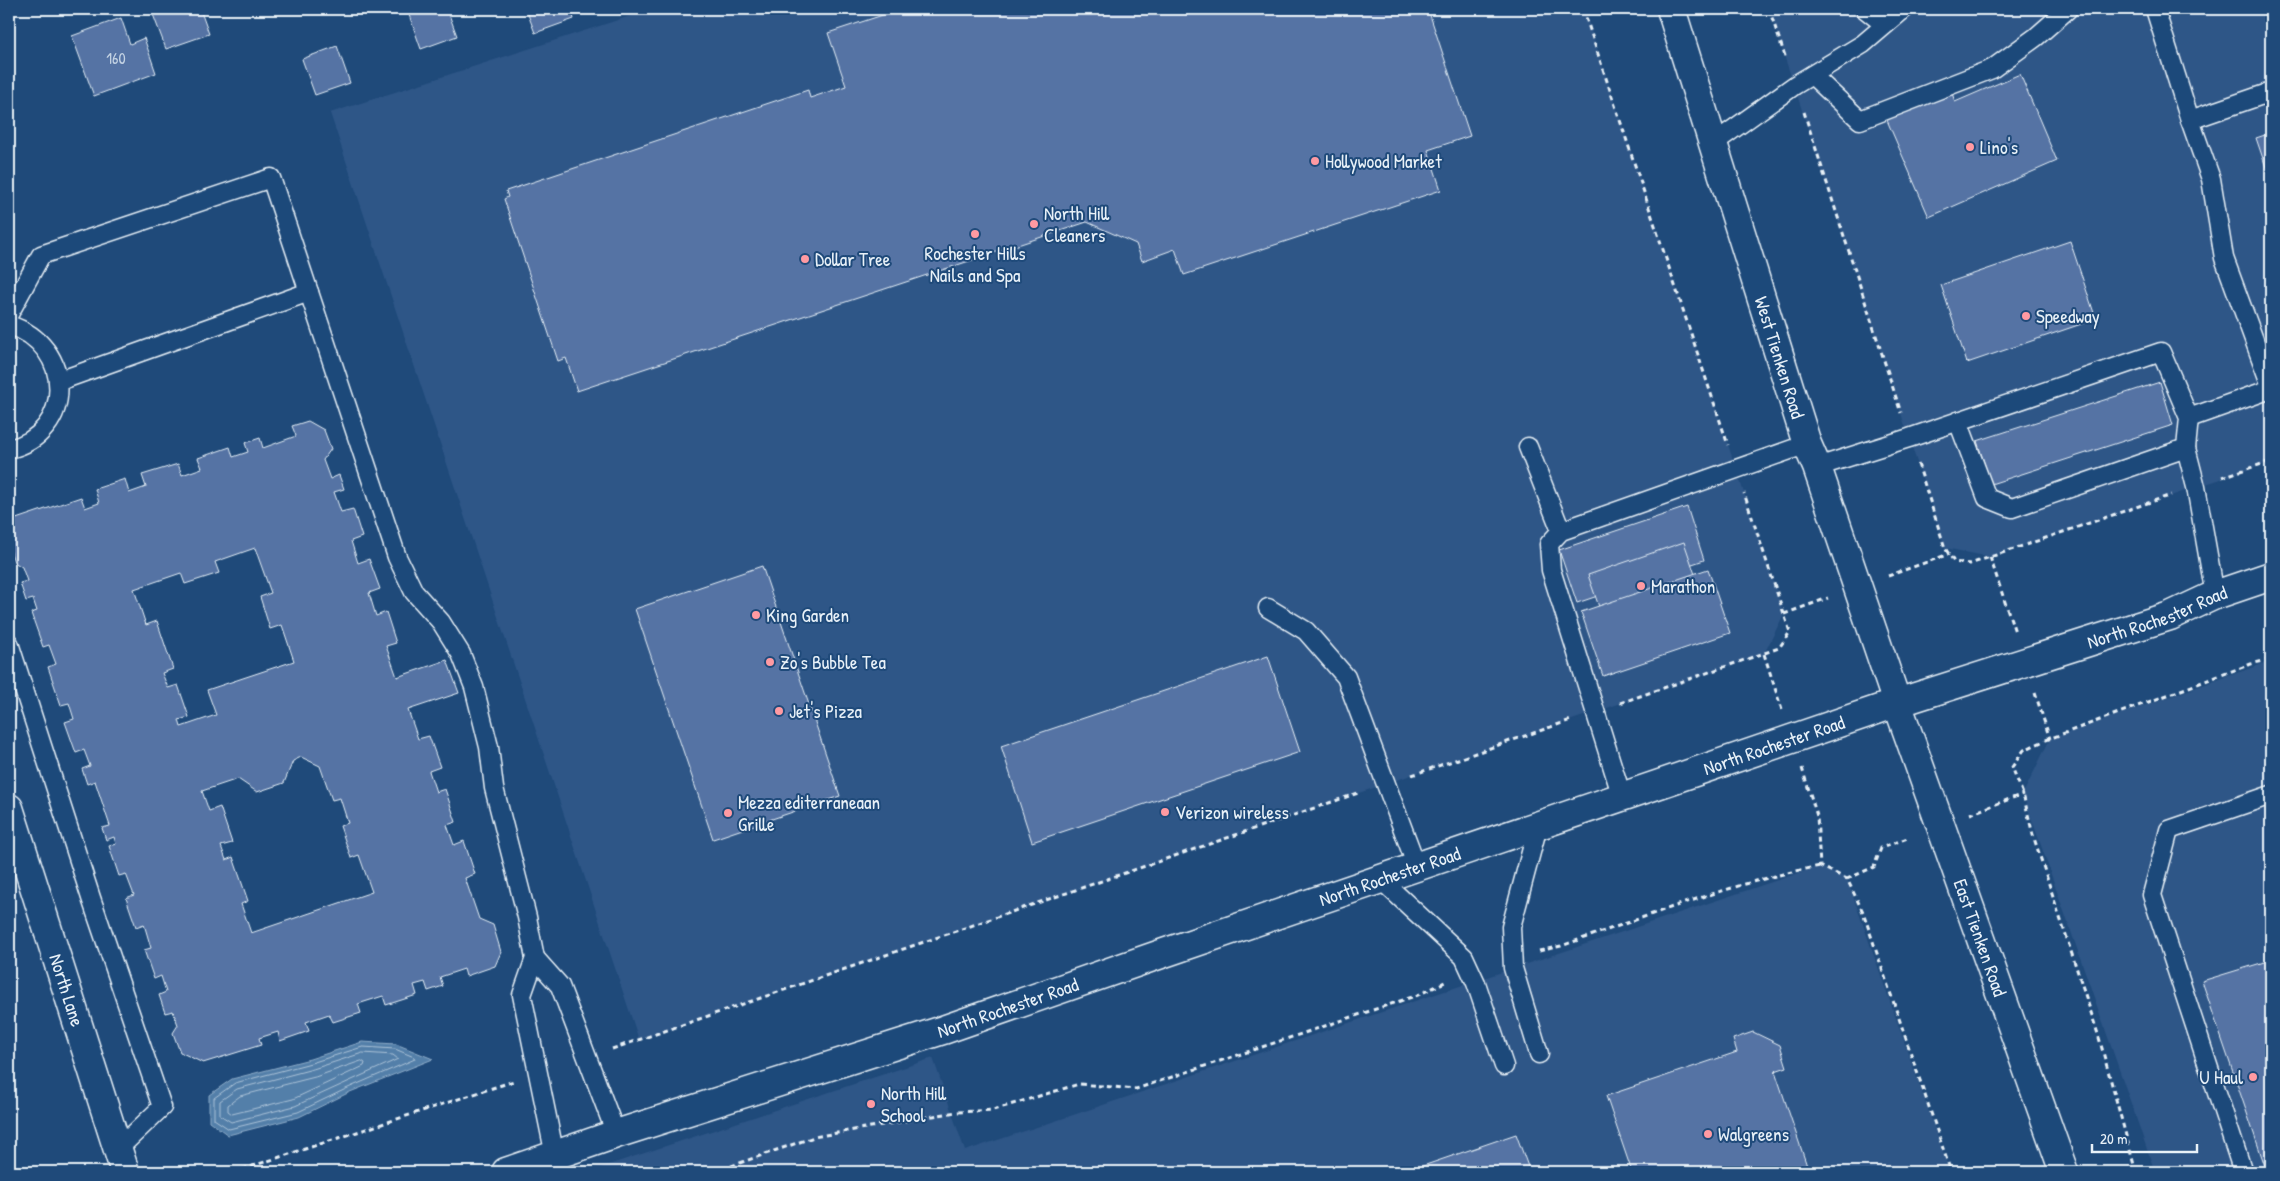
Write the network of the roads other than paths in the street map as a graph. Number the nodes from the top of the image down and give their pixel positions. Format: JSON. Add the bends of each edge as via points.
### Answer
{"nodes":[{"id":1,"x":1671,"y":9,"type":"edge"},
{"id":2,"x":1865,"y":9,"type":"edge"},
{"id":3,"x":1904,"y":9,"type":"edge"},
{"id":4,"x":2068,"y":9,"type":"edge"},
{"id":5,"x":2156,"y":9,"type":"edge"},
{"id":6,"x":1885,"y":25,"type":"junction"},
{"id":7,"x":1812,"y":74,"type":"junction"},
{"id":8,"x":2271,"y":92,"type":"edge"},
{"id":9,"x":2190,"y":120,"type":"junction"},
{"id":10,"x":1714,"y":143,"type":"junction"},
{"id":11,"x":309,"y":292,"type":"junction"},
{"id":12,"x":9,"y":314,"type":"edge"},
{"id":13,"x":9,"y":326,"type":"edge"},
{"id":14,"x":59,"y":381,"type":"junction"},
{"id":15,"x":2271,"y":388,"type":"edge"},
{"id":16,"x":2189,"y":418,"type":"junction"},
{"id":17,"x":1958,"y":421,"type":"junction"},
{"id":18,"x":1528,"y":447,"type":"dead end"},
{"id":19,"x":2186,"y":448,"type":"junction"},
{"id":20,"x":9,"y":449,"type":"edge"},
{"id":21,"x":1812,"y":455,"type":"junction"},
{"id":22,"x":1560,"y":531,"type":"junction"},
{"id":23,"x":2271,"y":576,"type":"edge"},
{"id":24,"x":2215,"y":595,"type":"junction"},
{"id":25,"x":1268,"y":608,"type":"dead end"},
{"id":26,"x":9,"y":643,"type":"edge"},
{"id":27,"x":1898,"y":704,"type":"junction"},
{"id":28,"x":2271,"y":795,"type":"edge"},
{"id":29,"x":1622,"y":797,"type":"junction"},
{"id":30,"x":9,"y":808,"type":"edge"},
{"id":31,"x":1538,"y":826,"type":"junction"},
{"id":32,"x":1417,"y":867,"type":"junction"},
{"id":33,"x":1380,"y":879,"type":"junction"},
{"id":34,"x":535,"y":958,"type":"junction"},
{"id":35,"x":1539,"y":1054,"type":"dead end"},
{"id":36,"x":1504,"y":1066,"type":"dead end"},
{"id":37,"x":616,"y":1134,"type":"junction"},
{"id":38,"x":555,"y":1156,"type":"junction"},
{"id":39,"x":121,"y":1161,"type":"edge"},
{"id":40,"x":506,"y":1172,"type":"edge"},
{"id":41,"x":2064,"y":1172,"type":"edge"},
{"id":42,"x":2242,"y":1172,"type":"edge"}],
"edges":[{"from":1,"to":10,"type":"main road","name":"West Tienken Road"},
{"from":2,"to":6,"type":"lane"},
{"from":3,"to":6,"type":"lane"},
{"from":4,"to":7,"type":"lane","via":[[1992,69],[1860,120]]},
{"from":5,"to":9,"type":"lane"},
{"from":6,"to":7,"type":"lane","via":[[1863,44]]},
{"from":7,"to":10,"type":"lane"},
{"from":8,"to":9,"type":"lane"},
{"from":9,"to":15,"type":"lane","via":[[2211,179],[2224,258]]},
{"from":10,"to":21,"type":"main road","name":"West Tienken Road"},
{"from":11,"to":12,"type":"lane","via":[[270,178],[41,255]]},
{"from":11,"to":14,"type":"lane"},
{"from":11,"to":34,"type":"lane","via":[[397,557],[414,592],[441,622],[461,654],[474,688],[489,747],[494,788]]},
{"from":13,"to":14,"type":"lane","via":[[24,330],[42,343],[54,361]]},
{"from":14,"to":20,"type":"lane","via":[[58,402],[50,420],[36,436],[19,447]]},
{"from":15,"to":16,"type":"lane"},
{"from":16,"to":17,"type":"lane","via":[[2162,352]]},
{"from":16,"to":19,"type":"lane"},
{"from":17,"to":19,"type":"lane","via":[[1988,498],[2012,508]]},
{"from":17,"to":21,"type":"lane","via":[[1910,438]]},
{"from":18,"to":22,"type":"lane"},
{"from":19,"to":24,"type":"lane"},
{"from":21,"to":22,"type":"lane","via":[[1736,469]]},
{"from":21,"to":27,"type":"main road","name":"West Tienken Road"},
{"from":22,"to":29,"type":"lane","via":[[1549,544],[1551,570]]},
{"from":23,"to":24,"type":"main road","name":"North Rochester Road"},
{"from":24,"to":27,"type":"main road","name":"North Rochester Road","via":[[2170,616]]},
{"from":25,"to":32,"type":"lane","via":[[1306,631],[1346,677]]},
{"from":26,"to":39,"type":"lane","via":[[162,1107]]},
{"from":27,"to":29,"type":"main road","name":"North Rochester Road"},
{"from":27,"to":41,"type":"main road","name":"East Tienken Road"},
{"from":28,"to":42,"type":"lane","via":[[2169,830],[2152,895]]},
{"from":29,"to":31,"type":"main road","name":"North Rochester Road"},
{"from":30,"to":39,"type":"main road","name":"North Lane"},
{"from":31,"to":32,"type":"main road","name":"North Rochester Road"},
{"from":31,"to":35,"type":"lane","via":[[1511,927],[1512,968]]},
{"from":32,"to":33,"type":"main road","name":"North Rochester Road"},
{"from":33,"to":36,"type":"lane","via":[[1464,957]]},
{"from":33,"to":37,"type":"main road","name":"North Rochester Road","via":[[942,1030]]},
{"from":34,"to":37,"type":"lane","via":[[560,986]]},
{"from":34,"to":38,"type":"lane","via":[[522,994]]},
{"from":37,"to":38,"type":"main road","name":"North Rochester Road"},
{"from":38,"to":40,"type":"main road","name":"North Rochester Road"}]}
